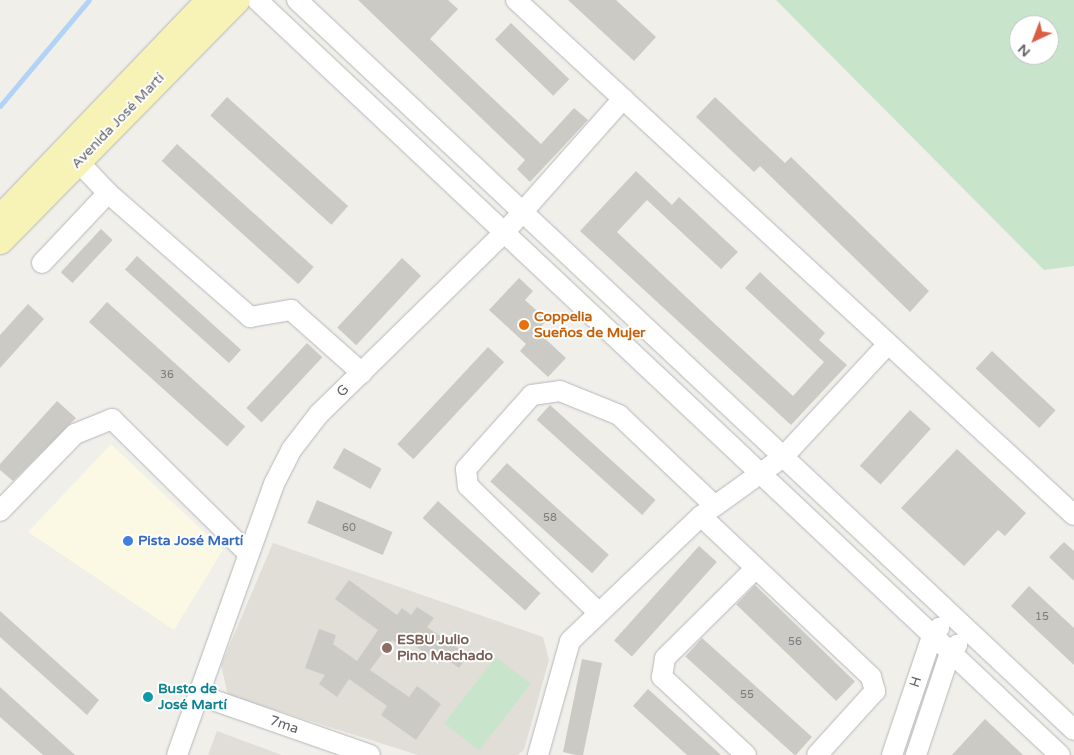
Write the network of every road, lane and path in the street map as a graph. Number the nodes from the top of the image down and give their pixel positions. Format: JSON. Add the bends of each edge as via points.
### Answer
{"nodes":[{"id":1,"x":208,"y":0,"type":"edge"},
{"id":2,"x":237,"y":0,"type":"edge"},
{"id":3,"x":257,"y":0,"type":"edge"},
{"id":4,"x":297,"y":0,"type":"edge"},
{"id":5,"x":516,"y":0,"type":"edge"},
{"id":6,"x":623,"y":99,"type":"junction"},
{"id":7,"x":72,"y":155,"type":"junction"},
{"id":8,"x":108,"y":193,"type":"junction"},
{"id":9,"x":522,"y":213,"type":"junction"},
{"id":10,"x":0,"y":217,"type":"edge"},
{"id":11,"x":503,"y":234,"type":"junction"},
{"id":12,"x":0,"y":241,"type":"edge"},
{"id":13,"x":42,"y":263,"type":"dead end"},
{"id":14,"x":888,"y":344,"type":"junction"},
{"id":15,"x":362,"y":373,"type":"junction"},
{"id":16,"x":782,"y":457,"type":"junction"},
{"id":17,"x":759,"y":474,"type":"junction"},
{"id":18,"x":0,"y":511,"type":"edge"},
{"id":19,"x":708,"y":511,"type":"junction"},
{"id":20,"x":1074,"y":515,"type":"edge"},
{"id":21,"x":249,"y":554,"type":"junction"},
{"id":22,"x":755,"y":569,"type":"junction"},
{"id":23,"x":597,"y":611,"type":"junction"},
{"id":24,"x":951,"y":616,"type":"junction"},
{"id":25,"x":968,"y":632,"type":"junction"},
{"id":26,"x":932,"y":636,"type":"junction"},
{"id":27,"x":950,"y":653,"type":"junction"},
{"id":28,"x":199,"y":695,"type":"junction"},
{"id":29,"x":1074,"y":730,"type":"edge"},
{"id":30,"x":346,"y":751,"type":"edge"},
{"id":31,"x":177,"y":755,"type":"edge"},
{"id":32,"x":370,"y":755,"type":"edge"},
{"id":33,"x":538,"y":755,"type":"edge"},
{"id":34,"x":746,"y":755,"type":"edge"},
{"id":35,"x":817,"y":755,"type":"edge"},
{"id":36,"x":892,"y":755,"type":"edge"},
{"id":37,"x":916,"y":755,"type":"edge"},
{"id":38,"x":1060,"y":755,"type":"edge"}],
"edges":[{"from":1,"to":7,"type":"main road","name":"Avenida José Martí"},
{"from":2,"to":7,"type":"main road","name":"Avenida José Martí"},
{"from":3,"to":11,"type":"street"},
{"from":4,"to":9,"type":"street"},
{"from":5,"to":6,"type":"street"},
{"from":6,"to":9,"type":"street","name":"G"},
{"from":6,"to":14,"type":"street"},
{"from":7,"to":8,"type":"street"},
{"from":7,"to":10,"type":"main road","name":"Avenida José Martí"},
{"from":7,"to":12,"type":"main road","name":"Avenida José Martí"},
{"from":8,"to":13,"type":"street"},
{"from":8,"to":15,"type":"street","via":[[250,317],[291,310]]},
{"from":9,"to":11,"type":"street","name":"G"},
{"from":9,"to":16,"type":"street"},
{"from":11,"to":15,"type":"street","name":"G"},
{"from":11,"to":17,"type":"street"},
{"from":14,"to":16,"type":"street"},
{"from":14,"to":20,"type":"street"},
{"from":15,"to":21,"type":"street","name":"G","via":[[319,414],[292,449],[274,484]]},
{"from":16,"to":17,"type":"street"},
{"from":16,"to":24,"type":"street"},
{"from":17,"to":19,"type":"street"},
{"from":17,"to":26,"type":"street"},
{"from":18,"to":21,"type":"street","via":[[75,434],[112,419]]},
{"from":19,"to":22,"type":"street"},
{"from":19,"to":23,"type":"street"},
{"from":19,"to":23,"type":"street","via":[[619,415],[560,391],[532,395],[466,469],[468,486]]},
{"from":21,"to":28,"type":"street","name":"G"},
{"from":22,"to":34,"type":"street","via":[[665,658],[662,677]]},
{"from":22,"to":35,"type":"street","via":[[871,677],[875,691]]},
{"from":23,"to":33,"type":"street","via":[[570,641]]},
{"from":24,"to":25,"type":"street"},
{"from":24,"to":26,"type":"street","name":"H"},
{"from":25,"to":27,"type":"street","name":"H"},
{"from":25,"to":29,"type":"street"},
{"from":26,"to":27,"type":"street"},
{"from":26,"to":36,"type":"street","name":"H"},
{"from":27,"to":37,"type":"street","name":"H"},
{"from":27,"to":38,"type":"street"},
{"from":28,"to":30,"type":"street","name":"7ma"},
{"from":28,"to":31,"type":"street","name":"G"},
{"from":30,"to":32,"type":"street","name":"7ma"}]}
